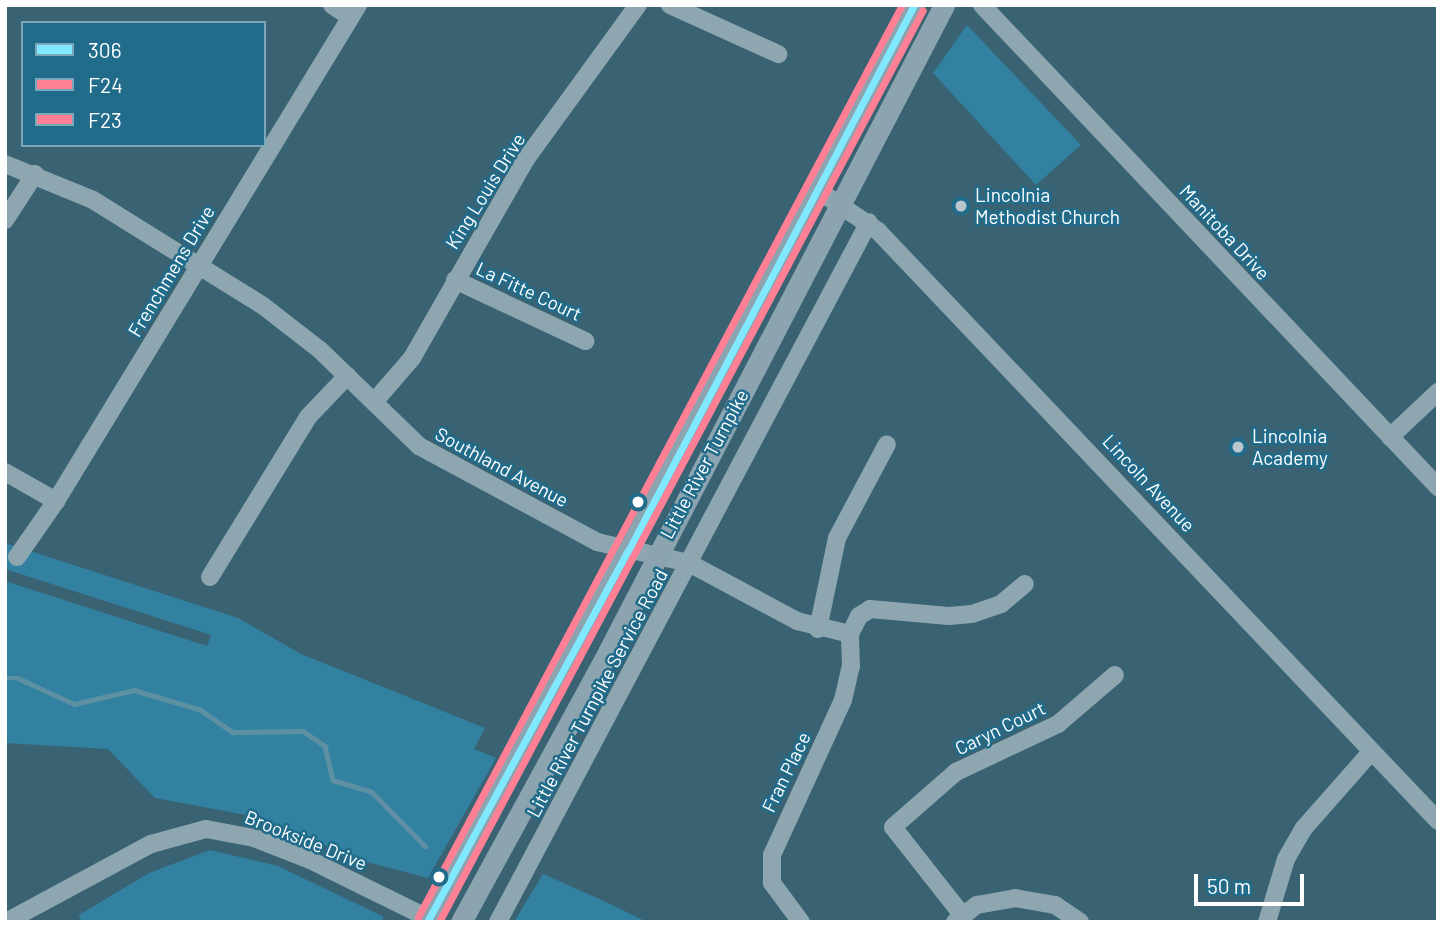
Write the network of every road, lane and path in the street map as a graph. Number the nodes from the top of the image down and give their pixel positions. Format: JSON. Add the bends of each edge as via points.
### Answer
{"nodes":[{"id":1,"x":332,"y":5,"type":"edge"},
{"id":2,"x":638,"y":5,"type":"edge"},
{"id":3,"x":670,"y":5,"type":"edge"},
{"id":4,"x":914,"y":5,"type":"edge"},
{"id":5,"x":944,"y":5,"type":"edge"},
{"id":6,"x":983,"y":5,"type":"edge"},
{"id":7,"x":354,"y":11,"type":"edge"},
{"id":8,"x":778,"y":54,"type":"dead end"},
{"id":9,"x":5,"y":164,"type":"edge"},
{"id":10,"x":35,"y":174,"type":"junction"},
{"id":11,"x":816,"y":189,"type":"junction"},
{"id":12,"x":843,"y":204,"type":"junction"},
{"id":13,"x":5,"y":220,"type":"edge"},
{"id":14,"x":869,"y":222,"type":"junction"},
{"id":15,"x":198,"y":267,"type":"junction"},
{"id":16,"x":455,"y":280,"type":"junction"},
{"id":17,"x":586,"y":341,"type":"dead end"},
{"id":18,"x":347,"y":376,"type":"junction"},
{"id":19,"x":1438,"y":392,"type":"edge"},
{"id":20,"x":374,"y":402,"type":"junction"},
{"id":21,"x":1390,"y":437,"type":"junction"},
{"id":22,"x":887,"y":444,"type":"dead end"},
{"id":23,"x":5,"y":472,"type":"edge"},
{"id":24,"x":1438,"y":487,"type":"edge"},
{"id":25,"x":56,"y":501,"type":"junction"},
{"id":26,"x":628,"y":551,"type":"junction"},
{"id":27,"x":657,"y":554,"type":"junction"},
{"id":28,"x":17,"y":556,"type":"dead end"},
{"id":29,"x":688,"y":564,"type":"junction"},
{"id":30,"x":211,"y":577,"type":"dead end"},
{"id":31,"x":1025,"y":584,"type":"dead end"},
{"id":32,"x":818,"y":629,"type":"junction"},
{"id":33,"x":850,"y":634,"type":"junction"},
{"id":34,"x":1115,"y":675,"type":"dead end"},
{"id":35,"x":1371,"y":752,"type":"junction"},
{"id":36,"x":1438,"y":821,"type":"edge"},
{"id":37,"x":959,"y":919,"type":"edge"},
{"id":38,"x":431,"y":921,"type":"edge"},
{"id":39,"x":6,"y":922,"type":"edge"},
{"id":40,"x":461,"y":922,"type":"edge"},
{"id":41,"x":498,"y":922,"type":"edge"},
{"id":42,"x":801,"y":922,"type":"edge"},
{"id":43,"x":1080,"y":922,"type":"edge"},
{"id":44,"x":1267,"y":922,"type":"edge"}],
"edges":[{"from":1,"to":7,"type":"street"},
{"from":2,"to":16,"type":"street","name":"King Louis Drive","via":[[526,159]]},
{"from":3,"to":8,"type":"street"},
{"from":4,"to":11,"type":"main road","name":"Little River Turnpike"},
{"from":5,"to":12,"type":"main road","name":"Little River Turnpike"},
{"from":6,"to":21,"type":"street","name":"Manitoba Drive"},
{"from":7,"to":15,"type":"street","name":"Frenchmens Drive"},
{"from":9,"to":10,"type":"street","name":"Southland Avenue"},
{"from":10,"to":13,"type":"street"},
{"from":10,"to":15,"type":"street","name":"Southland Avenue","via":[[93,200]]},
{"from":11,"to":12,"type":"street","name":"Lincoln Avenue"},
{"from":11,"to":26,"type":"main road","name":"Little River Turnpike"},
{"from":12,"to":14,"type":"street","name":"Lincoln Avenue"},
{"from":12,"to":27,"type":"main road","name":"Little River Turnpike"},
{"from":14,"to":29,"type":"street","name":"Little River Turnpike Service Road"},
{"from":14,"to":35,"type":"street","name":"Lincoln Avenue"},
{"from":15,"to":18,"type":"street","name":"Southland Avenue","via":[[282,319]]},
{"from":15,"to":25,"type":"street","name":"Frenchmens Drive"},
{"from":16,"to":17,"type":"street","name":"La Fitte Court"},
{"from":16,"to":20,"type":"street","name":"King Louis Drive","via":[[412,358]]},
{"from":18,"to":20,"type":"street","name":"Southland Avenue"},
{"from":18,"to":30,"type":"street","via":[[308,417]]},
{"from":19,"to":21,"type":"street"},
{"from":20,"to":26,"type":"street","name":"Southland Avenue","via":[[430,453],[597,542]]},
{"from":21,"to":24,"type":"street","name":"Manitoba Drive"},
{"from":22,"to":32,"type":"street","via":[[837,537]]},
{"from":23,"to":25,"type":"street"},
{"from":25,"to":28,"type":"street","name":"Frenchmens Drive"},
{"from":26,"to":27,"type":"street","name":"Southland Avenue"},
{"from":26,"to":38,"type":"main road","name":"Little River Turnpike"},
{"from":27,"to":29,"type":"street","name":"Southland Avenue"},
{"from":27,"to":40,"type":"main road","name":"Little River Turnpike"},
{"from":29,"to":32,"type":"street","name":"Southland Avenue"},
{"from":29,"to":41,"type":"street","name":"Little River Turnpike Service Road"},
{"from":31,"to":33,"type":"street","via":[[1001,604],[972,614],[870,609],[859,617]]},
{"from":32,"to":33,"type":"street","name":"Southland Avenue"},
{"from":33,"to":42,"type":"street","name":"Fran Place","via":[[851,666],[844,700],[772,855],[772,883]]},
{"from":34,"to":37,"type":"street","name":"Caryn Court","via":[[1058,724],[956,772],[893,827]]},
{"from":35,"to":36,"type":"street","name":"Lincoln Avenue"},
{"from":35,"to":44,"type":"street","via":[[1304,828],[1286,859]]},
{"from":37,"to":43,"type":"street","via":[[996,899],[1037,898]]},
{"from":38,"to":39,"type":"street","name":"Brookside Drive","via":[[310,860],[254,838],[206,829],[151,844]]}]}
